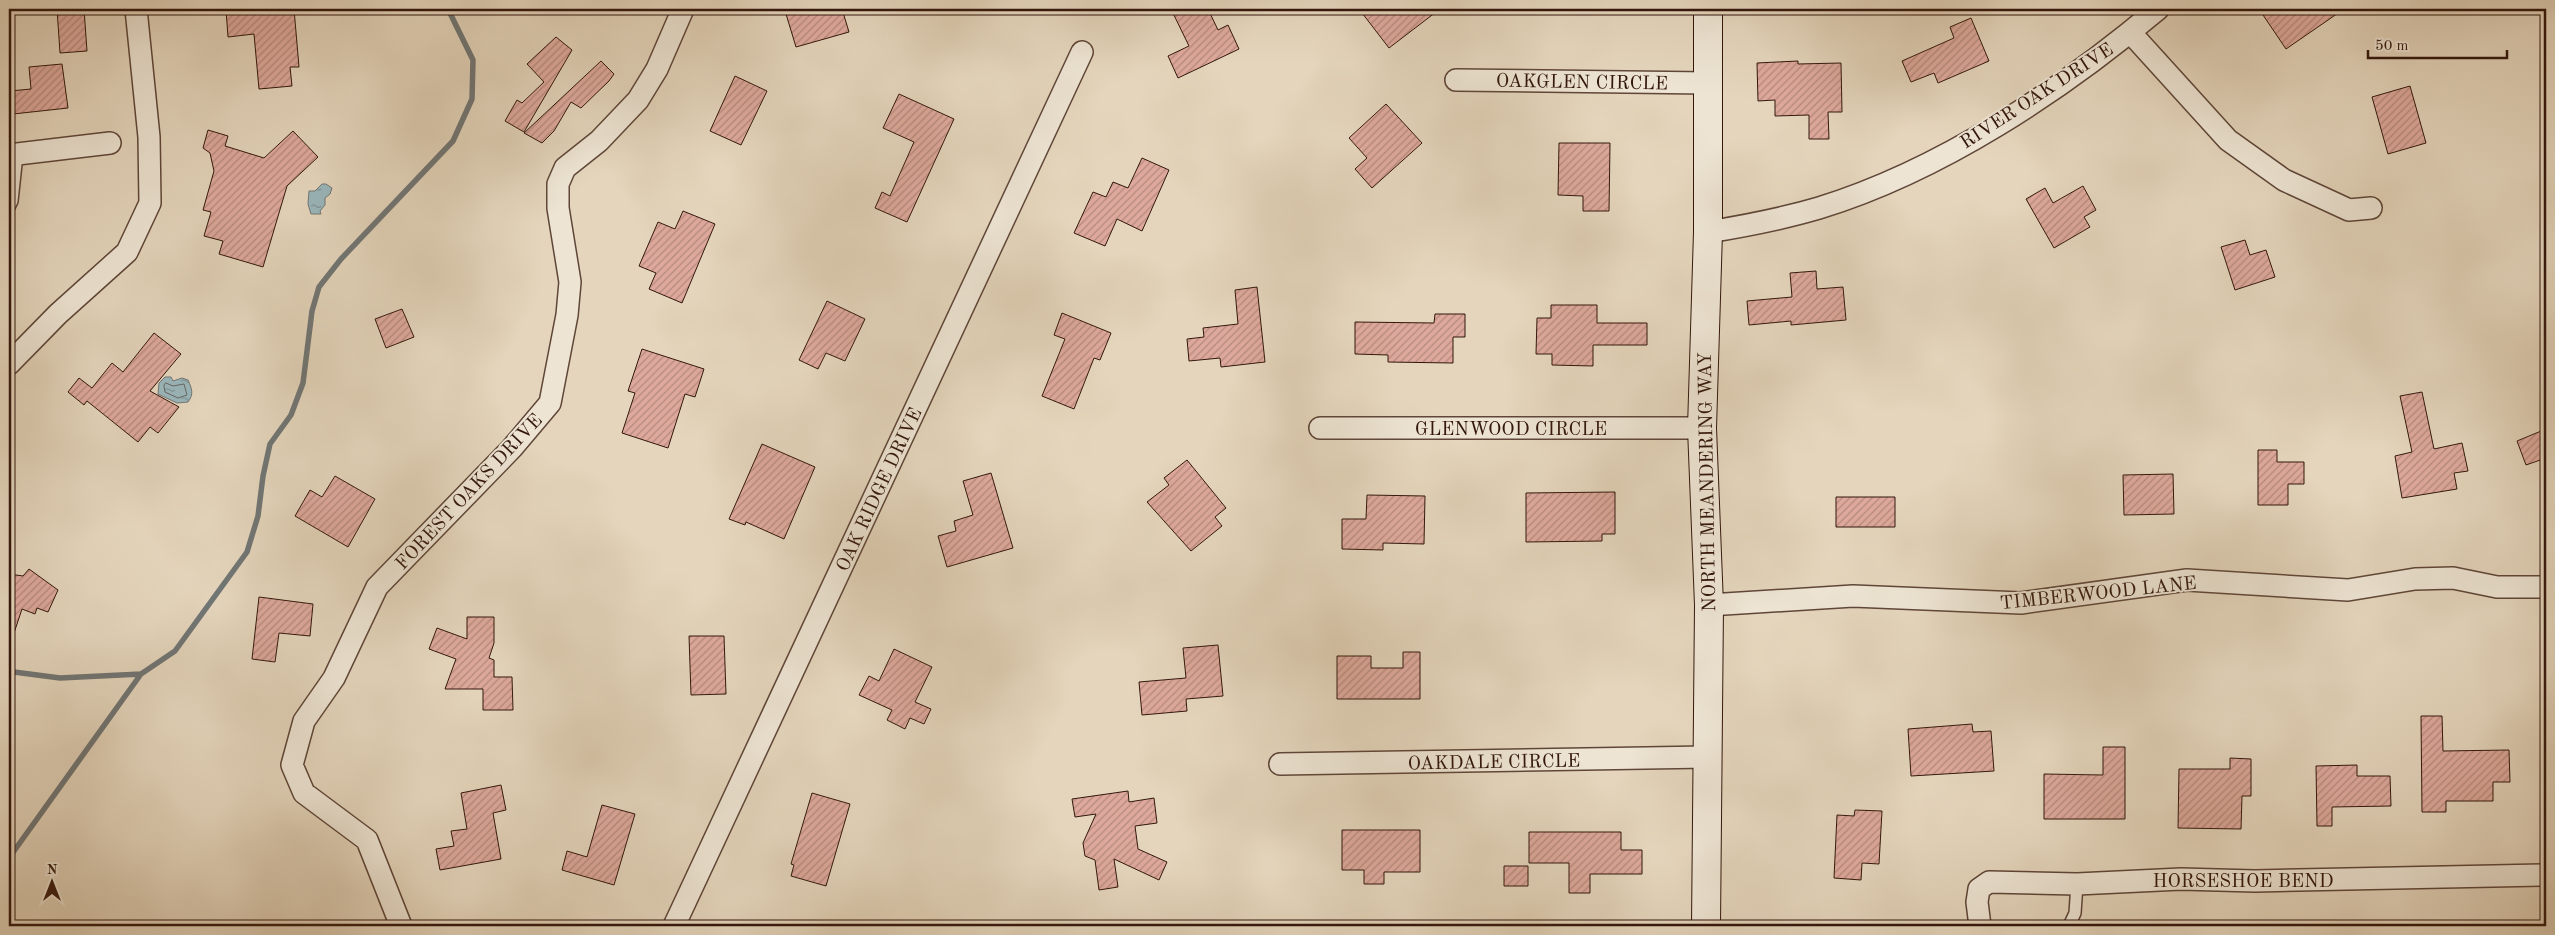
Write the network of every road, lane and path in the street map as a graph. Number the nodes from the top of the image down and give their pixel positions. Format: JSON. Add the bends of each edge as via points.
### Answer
{"nodes":[{"id":1,"x":136,"y":9,"type":"edge"},
{"id":2,"x":683,"y":9,"type":"edge"},
{"id":3,"x":1708,"y":9,"type":"edge"},
{"id":4,"x":2158,"y":9,"type":"edge"},
{"id":5,"x":2130,"y":32,"type":"junction"},
{"id":6,"x":1082,"y":52,"type":"dead end"},
{"id":7,"x":1456,"y":80,"type":"dead end"},
{"id":8,"x":1708,"y":82,"type":"junction"},
{"id":9,"x":110,"y":143,"type":"dead end"},
{"id":10,"x":13,"y":155,"type":"edge"},
{"id":11,"x":9,"y":207,"type":"edge"},
{"id":12,"x":2371,"y":208,"type":"dead end"},
{"id":13,"x":1708,"y":232,"type":"junction"},
{"id":14,"x":9,"y":364,"type":"edge"},
{"id":15,"x":1320,"y":428,"type":"dead end"},
{"id":16,"x":1702,"y":428,"type":"junction"},
{"id":17,"x":2546,"y":587,"type":"edge"},
{"id":18,"x":1709,"y":605,"type":"junction"},
{"id":19,"x":1707,"y":758,"type":"junction"},
{"id":20,"x":1280,"y":764,"type":"dead end"},
{"id":21,"x":2546,"y":875,"type":"edge"},
{"id":22,"x":2077,"y":884,"type":"junction"},
{"id":23,"x":401,"y":926,"type":"edge"},
{"id":24,"x":674,"y":926,"type":"edge"},
{"id":25,"x":1706,"y":926,"type":"edge"},
{"id":26,"x":1980,"y":926,"type":"edge"},
{"id":27,"x":2069,"y":926,"type":"edge"}],
"edges":[{"from":1,"to":14,"type":"street","via":[[149,137],[150,203],[127,252],[58,314]]},
{"from":2,"to":23,"type":"street","name":"FOREST OAKS DRIVE","via":[[657,69],[638,100],[599,141],[565,168],[558,184],[558,208],[570,282],[550,403],[512,448],[377,588],[334,678],[304,721],[292,764],[304,793],[367,840]]},
{"from":3,"to":8,"type":"street","name":"NORTH MEANDERING WAY"},
{"from":4,"to":5,"type":"street","name":"RIVER OAK DRIVE"},
{"from":5,"to":12,"type":"street","via":[[2228,140],[2292,183],[2348,210]]},
{"from":5,"to":13,"type":"street","name":"RIVER OAK DRIVE","via":[[1988,131],[1911,172],[1821,208],[1760,224]]},
{"from":6,"to":24,"type":"street","name":"OAK RIDGE DRIVE"},
{"from":7,"to":8,"type":"street","name":"OAKGLEN CIRCLE"},
{"from":8,"to":13,"type":"street","name":"NORTH MEANDERING WAY"},
{"from":9,"to":10,"type":"street"},
{"from":10,"to":11,"type":"lane","via":[[12,201]]},
{"from":13,"to":16,"type":"street","name":"NORTH MEANDERING WAY"},
{"from":15,"to":16,"type":"street","name":"GLENWOOD CIRCLE"},
{"from":16,"to":18,"type":"street","name":"NORTH MEANDERING WAY"},
{"from":17,"to":18,"type":"street","name":"TIMBERWOOD LANE","via":[[2497,587],[2453,578],[2415,578],[2348,590],[2187,580],[2021,603],[1853,596]]},
{"from":18,"to":19,"type":"street","name":"NORTH MEANDERING WAY"},
{"from":19,"to":20,"type":"street","name":"OAKDALE CIRCLE"},
{"from":19,"to":25,"type":"street","name":"NORTH MEANDERING WAY"},
{"from":21,"to":22,"type":"street","name":"HORSESHOE BEND","via":[[2255,881],[2181,879]]},
{"from":22,"to":26,"type":"street","name":"HORSESHOE BEND","via":[[1989,882],[1979,889]]},
{"from":22,"to":27,"type":"lane","via":[[2075,913]]}]}
